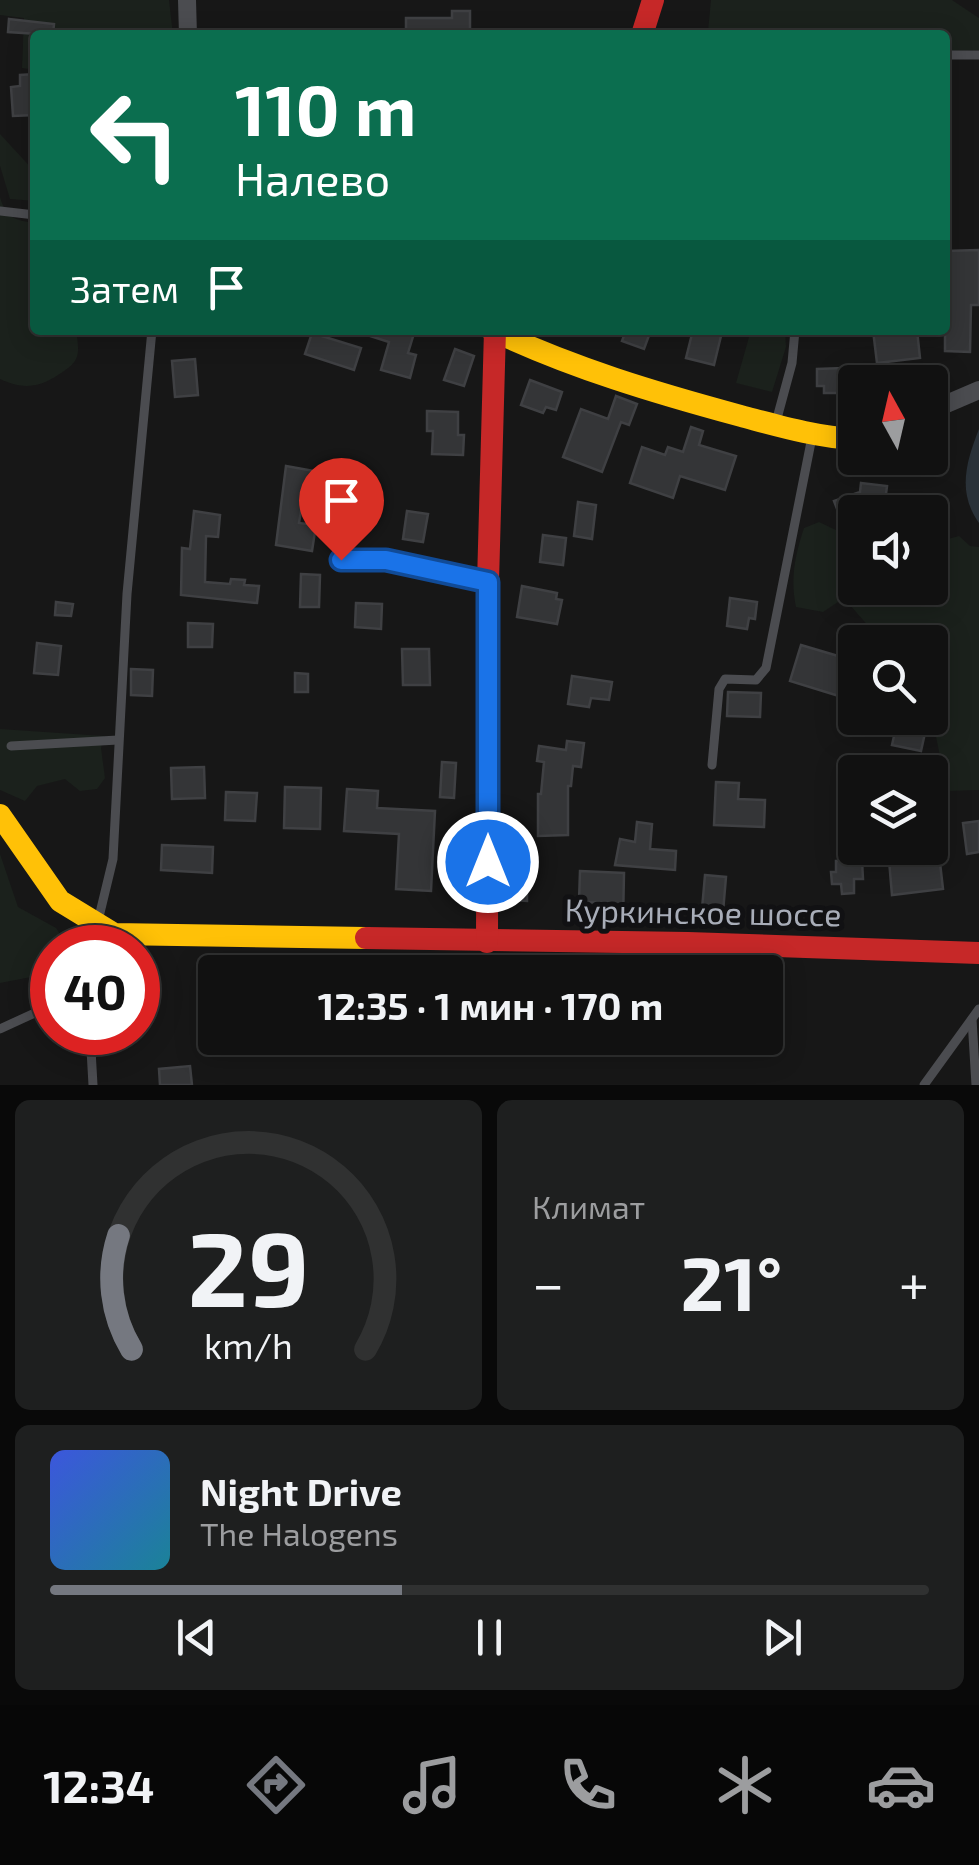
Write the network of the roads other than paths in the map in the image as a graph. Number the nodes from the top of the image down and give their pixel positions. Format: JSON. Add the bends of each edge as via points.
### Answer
{"nodes":[{"id":1,"x":187,"y":0,"type":"edge"},
{"id":2,"x":653,"y":0,"type":"edge"},
{"id":3,"x":188,"y":30,"type":"edge"},
{"id":4,"x":644,"y":30,"type":"edge"},
{"id":5,"x":950,"y":55,"type":"edge"},
{"id":6,"x":979,"y":55,"type":"edge"},
{"id":7,"x":0,"y":211,"type":"edge"},
{"id":8,"x":30,"y":214,"type":"edge"},
{"id":9,"x":151,"y":335,"type":"edge"},
{"id":10,"x":494,"y":335,"type":"edge"},
{"id":11,"x":503,"y":335,"type":"edge"},
{"id":12,"x":794,"y":335,"type":"edge"},
{"id":13,"x":979,"y":390,"type":"edge"},
{"id":14,"x":948,"y":403,"type":"edge"},
{"id":15,"x":775,"y":425,"type":"junction"},
{"id":16,"x":812,"y":435,"type":"junction"},
{"id":17,"x":838,"y":437,"type":"edge"},
{"id":18,"x":341,"y":560,"type":"dead end"},
{"id":19,"x":488,"y":582,"type":"junction"},
{"id":20,"x":118,"y":740,"type":"junction"},
{"id":21,"x":11,"y":746,"type":"dead end"},
{"id":22,"x":712,"y":764,"type":"dead end"},
{"id":23,"x":0,"y":815,"type":"edge"},
{"id":24,"x":93,"y":925,"type":"edge"},
{"id":25,"x":108,"y":925,"type":"edge"},
{"id":26,"x":160,"y":936,"type":"edge"},
{"id":27,"x":487,"y":942,"type":"junction"},
{"id":28,"x":979,"y":953,"type":"edge"},
{"id":29,"x":979,"y":1009,"type":"edge"},
{"id":30,"x":30,"y":1015,"type":"edge"},
{"id":31,"x":972,"y":1019,"type":"junction"},
{"id":32,"x":0,"y":1029,"type":"edge"},
{"id":33,"x":91,"y":1055,"type":"edge"},
{"id":34,"x":93,"y":1085,"type":"edge"},
{"id":35,"x":924,"y":1085,"type":"edge"},
{"id":36,"x":976,"y":1085,"type":"edge"}],
"edges":[{"from":1,"to":3,"type":"street"},
{"from":2,"to":4,"type":"street"},
{"from":5,"to":6,"type":"lane"},
{"from":7,"to":8,"type":"lane"},
{"from":9,"to":20,"type":"lane"},
{"from":10,"to":19,"type":"street"},
{"from":11,"to":15,"type":"street","via":[[645,392]]},
{"from":12,"to":15,"type":"lane"},
{"from":13,"to":14,"type":"street"},
{"from":15,"to":16,"type":"street"},
{"from":16,"to":17,"type":"street"},
{"from":16,"to":22,"type":"lane","via":[[766,668],[756,680],[725,679],[719,689]]},
{"from":18,"to":19,"type":"lane","via":[[386,560]]},
{"from":19,"to":27,"type":"street"},
{"from":20,"to":21,"type":"lane"},
{"from":20,"to":25,"type":"lane"},
{"from":23,"to":24,"type":"street","via":[[60,901]]},
{"from":26,"to":27,"type":"street","name":"Куркинское шоссе"},
{"from":27,"to":28,"type":"street","name":"Куркинское шоссе"},
{"from":29,"to":31,"type":"lane"},
{"from":30,"to":32,"type":"lane"},
{"from":31,"to":35,"type":"lane"},
{"from":31,"to":36,"type":"lane"},
{"from":33,"to":34,"type":"lane"}]}
